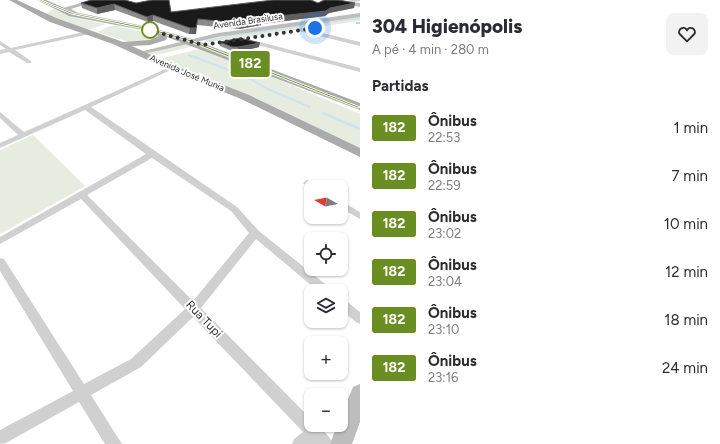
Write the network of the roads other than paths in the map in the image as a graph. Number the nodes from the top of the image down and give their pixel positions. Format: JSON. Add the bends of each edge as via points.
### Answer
{"nodes":[{"id":1,"x":12,"y":0,"type":"edge"},
{"id":2,"x":40,"y":0,"type":"edge"},
{"id":3,"x":88,"y":0,"type":"edge"},
{"id":4,"x":98,"y":0,"type":"edge"},
{"id":5,"x":324,"y":0,"type":"edge"},
{"id":6,"x":334,"y":0,"type":"edge"},
{"id":7,"x":358,"y":3,"type":"edge"},
{"id":8,"x":53,"y":6,"type":"junction"},
{"id":9,"x":30,"y":8,"type":"junction"},
{"id":10,"x":43,"y":15,"type":"junction"},
{"id":11,"x":80,"y":16,"type":"junction"},
{"id":12,"x":359,"y":21,"type":"edge"},
{"id":13,"x":114,"y":23,"type":"junction"},
{"id":14,"x":301,"y":30,"type":"junction"},
{"id":15,"x":157,"y":31,"type":"junction"},
{"id":16,"x":93,"y":32,"type":"junction"},
{"id":17,"x":240,"y":39,"type":"junction"},
{"id":18,"x":190,"y":40,"type":"junction"},
{"id":19,"x":116,"y":42,"type":"junction"},
{"id":20,"x":0,"y":43,"type":"edge"},
{"id":21,"x":360,"y":44,"type":"edge"},
{"id":22,"x":203,"y":45,"type":"junction"},
{"id":23,"x":10,"y":50,"type":"junction"},
{"id":24,"x":0,"y":52,"type":"edge"},
{"id":25,"x":139,"y":53,"type":"junction"},
{"id":26,"x":152,"y":59,"type":"junction"},
{"id":27,"x":29,"y":62,"type":"dead end"},
{"id":28,"x":360,"y":64,"type":"edge"},
{"id":29,"x":172,"y":68,"type":"junction"},
{"id":30,"x":357,"y":69,"type":"edge"},
{"id":31,"x":360,"y":107,"type":"edge"},
{"id":32,"x":87,"y":108,"type":"junction"},
{"id":33,"x":0,"y":114,"type":"edge"},
{"id":34,"x":23,"y":136,"type":"junction"},
{"id":35,"x":0,"y":146,"type":"edge"},
{"id":36,"x":360,"y":153,"type":"edge"},
{"id":37,"x":152,"y":154,"type":"junction"},
{"id":38,"x":82,"y":195,"type":"junction"},
{"id":39,"x":348,"y":208,"type":"edge"},
{"id":40,"x":360,"y":216,"type":"edge"},
{"id":41,"x":255,"y":233,"type":"junction"},
{"id":42,"x":0,"y":241,"type":"edge"},
{"id":43,"x":0,"y":262,"type":"edge"},
{"id":44,"x":317,"y":284,"type":"edge"},
{"id":45,"x":194,"y":308,"type":"junction"},
{"id":46,"x":348,"y":309,"type":"edge"},
{"id":47,"x":360,"y":319,"type":"edge"},
{"id":48,"x":82,"y":393,"type":"junction"},
{"id":49,"x":360,"y":393,"type":"edge"},
{"id":50,"x":304,"y":422,"type":"edge"},
{"id":51,"x":314,"y":432,"type":"joint"},
{"id":52,"x":0,"y":438,"type":"edge"},
{"id":53,"x":114,"y":444,"type":"edge"},
{"id":54,"x":300,"y":444,"type":"edge"},
{"id":55,"x":325,"y":444,"type":"edge"},
{"id":56,"x":341,"y":444,"type":"edge"}],
"edges":[{"from":1,"to":9,"type":"main road","name":"Avenida José Munia"},
{"from":2,"to":8,"type":"main road"},
{"from":3,"to":8,"type":"main road"},
{"from":4,"to":11,"type":"main road","via":[[66,7]]},
{"from":5,"to":7,"type":"main road"},
{"from":6,"to":7,"type":"main road"},
{"from":8,"to":9,"type":"main road"},
{"from":8,"to":10,"type":"main road"},
{"from":8,"to":11,"type":"main road"},
{"from":9,"to":10,"type":"main road","name":"Avenida José Munia"},
{"from":10,"to":16,"type":"main road","name":"Avenida José Munia"},
{"from":11,"to":13,"type":"main road"},
{"from":12,"to":14,"type":"main road","name":"Avenida Brasilusa"},
{"from":12,"to":18,"type":"main road","name":"Avenida Brasilusa","via":[[235,32]]},
{"from":13,"to":15,"type":"main road"},
{"from":13,"to":16,"type":"main road"},
{"from":14,"to":17,"type":"main road","name":"Avenida Brasilusa"},
{"from":14,"to":21,"type":"street"},
{"from":15,"to":18,"type":"main road"},
{"from":15,"to":19,"type":"main road","via":[[163,38],[153,42]]},
{"from":16,"to":19,"type":"main road","name":"Avenida José Munia"},
{"from":16,"to":23,"type":"street"},
{"from":17,"to":22,"type":"main road","name":"Avenida Brasilusa"},
{"from":17,"to":30,"type":"street"},
{"from":18,"to":22,"type":"main road"},
{"from":18,"to":25,"type":"main road","name":"Avenida Brasilusa"},
{"from":19,"to":25,"type":"main road","name":"Avenida José Munia"},
{"from":20,"to":23,"type":"street"},
{"from":22,"to":26,"type":"main road","name":"Avenida Brasilusa"},
{"from":22,"to":31,"type":"main road"},
{"from":23,"to":24,"type":"street"},
{"from":23,"to":27,"type":"street"},
{"from":25,"to":26,"type":"main road","name":"Avenida José Munia"},
{"from":26,"to":29,"type":"main road","name":"Avenida José Munia"},
{"from":28,"to":30,"type":"street"},
{"from":29,"to":32,"type":"street"},
{"from":29,"to":36,"type":"main road","name":"Avenida José Munia","via":[[245,96]]},
{"from":32,"to":34,"type":"street"},
{"from":32,"to":37,"type":"street"},
{"from":33,"to":34,"type":"street"},
{"from":34,"to":35,"type":"street"},
{"from":37,"to":38,"type":"street"},
{"from":37,"to":41,"type":"street","via":[[234,209]]},
{"from":38,"to":42,"type":"street"},
{"from":38,"to":45,"type":"street","name":"Rua Tupi"},
{"from":39,"to":40,"type":"street"},
{"from":41,"to":44,"type":"street"},
{"from":41,"to":45,"type":"street"},
{"from":43,"to":48,"type":"street"},
{"from":45,"to":48,"type":"street","via":[[136,363]]},
{"from":45,"to":50,"type":"street","name":"Rua Tupi"},
{"from":46,"to":47,"type":"street"},
{"from":48,"to":52,"type":"street"},
{"from":48,"to":53,"type":"street"},
{"from":49,"to":56,"type":"main road"},
{"from":51,"to":54,"type":"street"},
{"from":51,"to":55,"type":"street","name":"Rua Tupi"}]}
